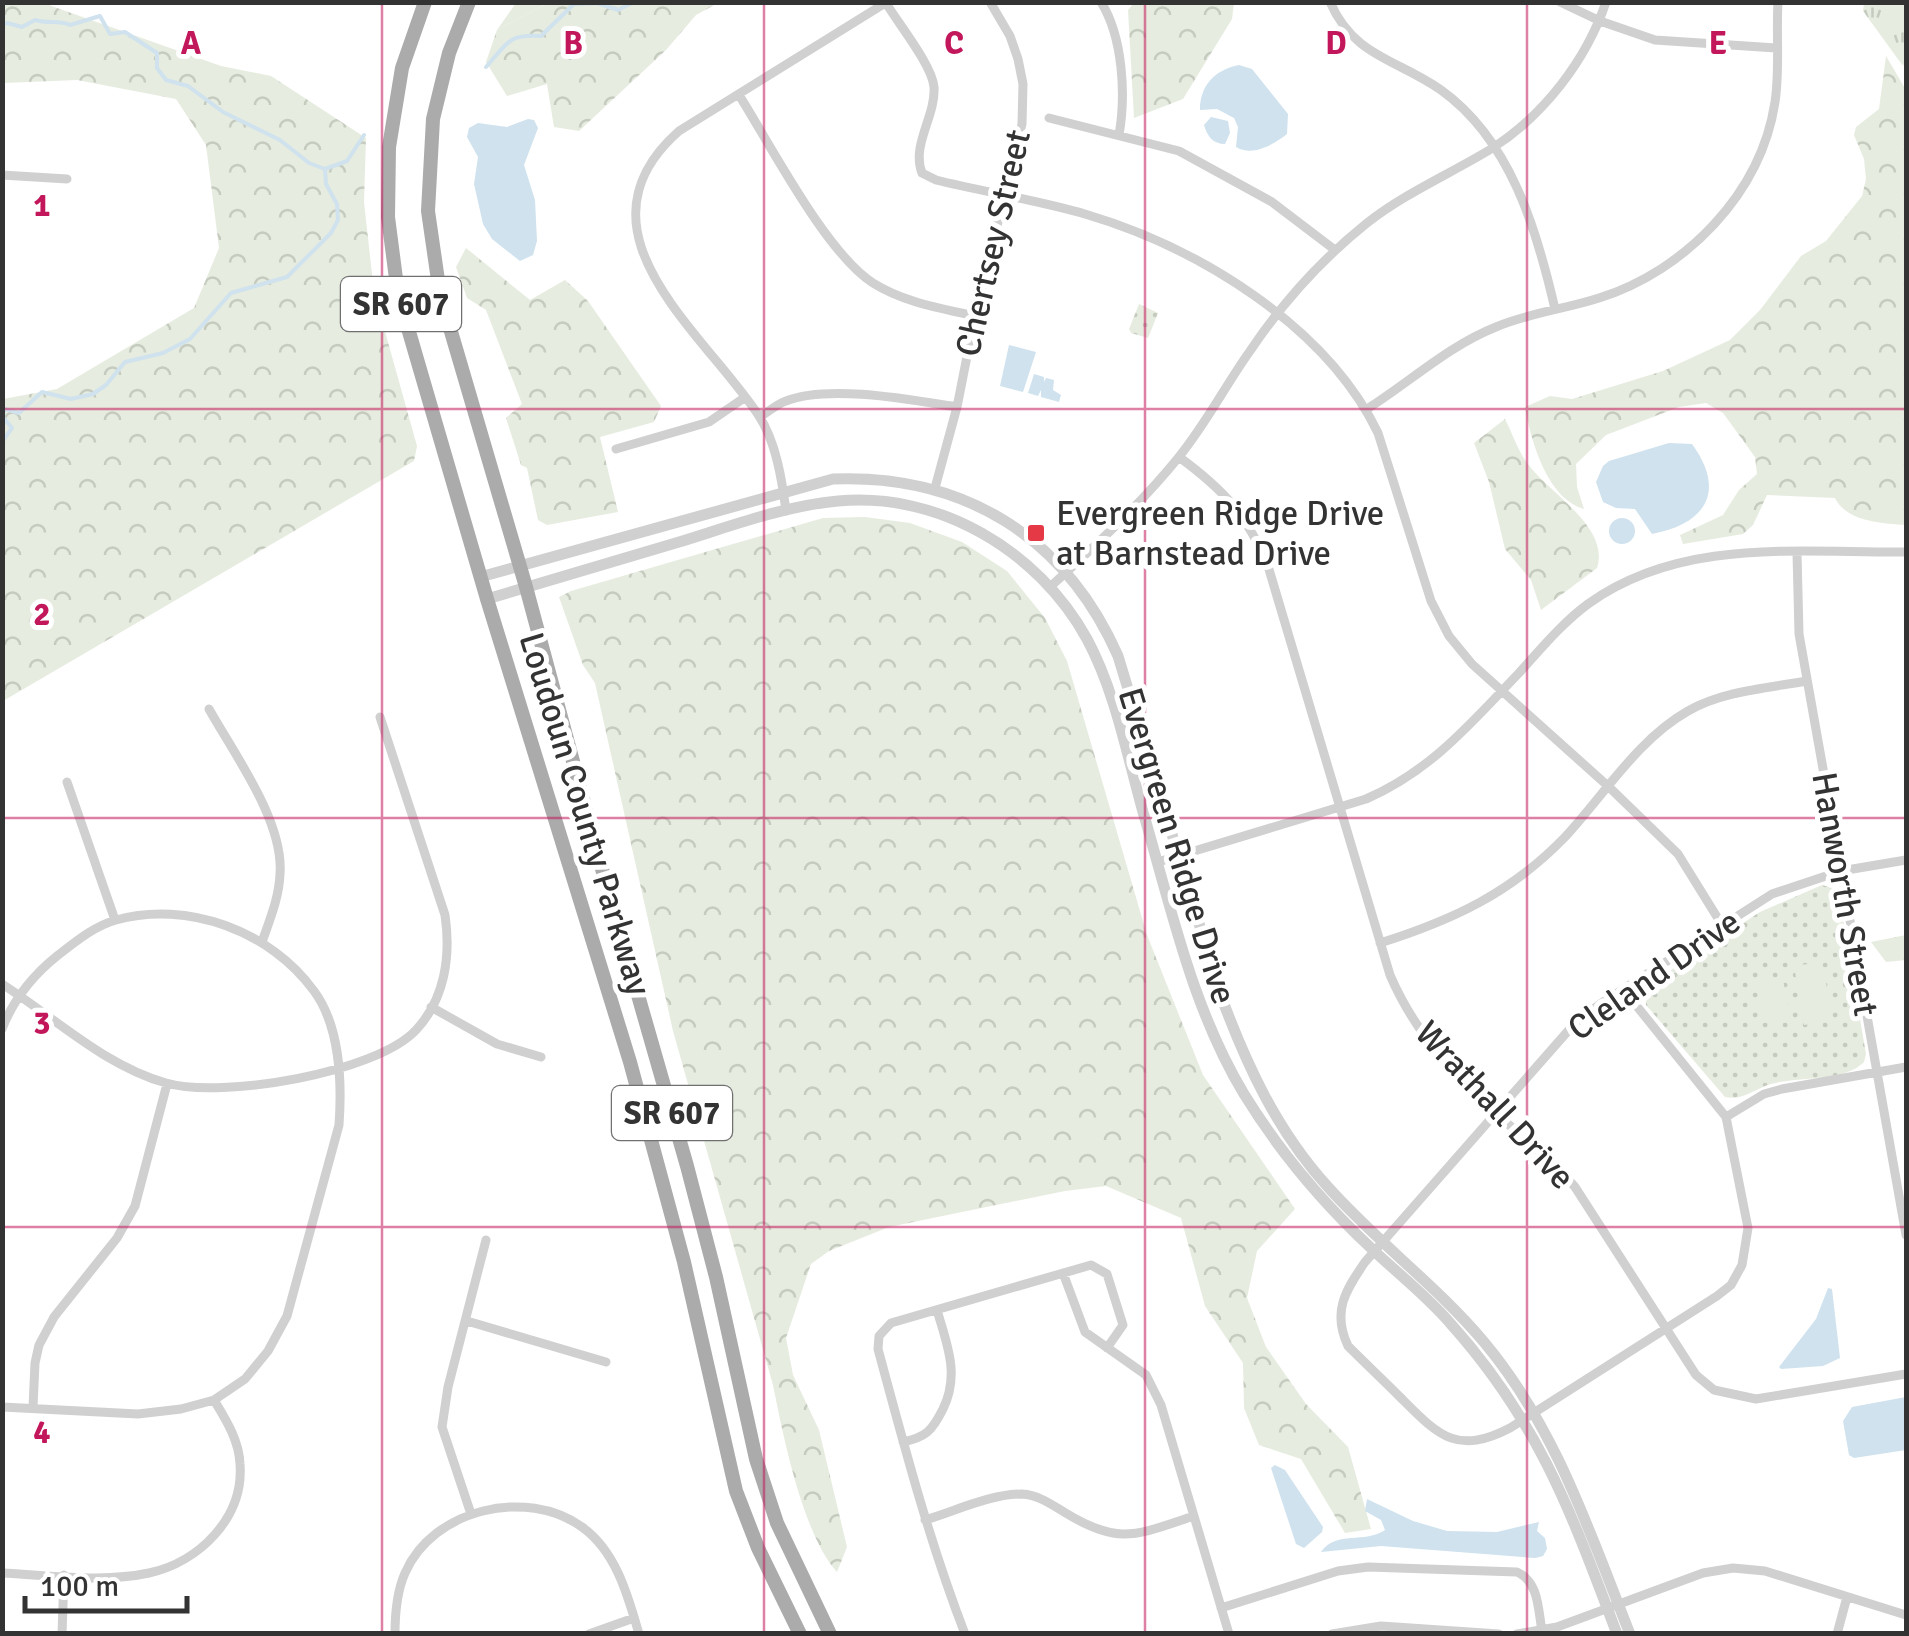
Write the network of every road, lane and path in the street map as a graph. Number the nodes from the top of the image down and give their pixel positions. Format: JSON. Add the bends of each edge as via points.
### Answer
{"nodes":[{"id":1,"x":425,"y":2,"type":"edge"},
{"id":2,"x":469,"y":2,"type":"edge"},
{"id":3,"x":990,"y":2,"type":"edge"},
{"id":4,"x":1102,"y":2,"type":"edge"},
{"id":5,"x":1330,"y":2,"type":"edge"},
{"id":6,"x":1560,"y":2,"type":"edge"},
{"id":7,"x":1606,"y":2,"type":"edge"},
{"id":8,"x":1778,"y":2,"type":"edge"},
{"id":9,"x":886,"y":3,"type":"edge"},
{"id":10,"x":1600,"y":21,"type":"junction"},
{"id":11,"x":1776,"y":48,"type":"junction"},
{"id":12,"x":739,"y":94,"type":"junction"},
{"id":13,"x":1048,"y":118,"type":"dead end"},
{"id":14,"x":1119,"y":134,"type":"junction"},
{"id":15,"x":1492,"y":148,"type":"junction"},
{"id":16,"x":2,"y":175,"type":"edge"},
{"id":17,"x":67,"y":178,"type":"dead end"},
{"id":18,"x":1006,"y":197,"type":"junction"},
{"id":19,"x":1335,"y":250,"type":"junction"},
{"id":20,"x":1555,"y":309,"type":"junction"},
{"id":21,"x":1276,"y":314,"type":"junction"},
{"id":22,"x":975,"y":316,"type":"junction"},
{"id":23,"x":744,"y":398,"type":"junction"},
{"id":24,"x":957,"y":407,"type":"junction"},
{"id":25,"x":1367,"y":409,"type":"junction"},
{"id":26,"x":760,"y":418,"type":"junction"},
{"id":27,"x":616,"y":450,"type":"dead end"},
{"id":28,"x":1179,"y":457,"type":"junction"},
{"id":29,"x":935,"y":488,"type":"junction"},
{"id":30,"x":783,"y":490,"type":"junction"},
{"id":31,"x":786,"y":511,"type":"junction"},
{"id":32,"x":1797,"y":552,"type":"junction"},
{"id":33,"x":1906,"y":552,"type":"edge"},
{"id":34,"x":519,"y":566,"type":"junction"},
{"id":35,"x":1067,"y":572,"type":"junction"},
{"id":36,"x":480,"y":577,"type":"junction"},
{"id":37,"x":526,"y":587,"type":"junction"},
{"id":38,"x":1050,"y":587,"type":"junction"},
{"id":39,"x":487,"y":598,"type":"junction"},
{"id":40,"x":1807,"y":681,"type":"junction"},
{"id":41,"x":1502,"y":691,"type":"junction"},
{"id":42,"x":209,"y":709,"type":"dead end"},
{"id":43,"x":380,"y":717,"type":"dead end"},
{"id":44,"x":66,"y":782,"type":"dead end"},
{"id":45,"x":1609,"y":787,"type":"junction"},
{"id":46,"x":1340,"y":807,"type":"junction"},
{"id":47,"x":1178,"y":856,"type":"junction"},
{"id":48,"x":1906,"y":860,"type":"edge"},
{"id":49,"x":1158,"y":862,"type":"junction"},
{"id":50,"x":1841,"y":870,"type":"junction"},
{"id":51,"x":115,"y":920,"type":"junction"},
{"id":52,"x":1722,"y":925,"type":"junction"},
{"id":53,"x":262,"y":942,"type":"junction"},
{"id":54,"x":1380,"y":943,"type":"junction"},
{"id":55,"x":2,"y":984,"type":"edge"},
{"id":56,"x":1623,"y":989,"type":"junction"},
{"id":57,"x":18,"y":994,"type":"junction"},
{"id":58,"x":431,"y":1007,"type":"junction"},
{"id":59,"x":2,"y":1028,"type":"edge"},
{"id":60,"x":541,"y":1057,"type":"dead end"},
{"id":61,"x":1906,"y":1067,"type":"edge"},
{"id":62,"x":339,"y":1070,"type":"junction"},
{"id":63,"x":1877,"y":1072,"type":"junction"},
{"id":64,"x":167,"y":1084,"type":"junction"},
{"id":65,"x":1496,"y":1114,"type":"junction"},
{"id":66,"x":1726,"y":1117,"type":"junction"},
{"id":67,"x":1906,"y":1235,"type":"edge"},
{"id":68,"x":486,"y":1240,"type":"dead end"},
{"id":69,"x":1379,"y":1247,"type":"junction"},
{"id":70,"x":1063,"y":1273,"type":"junction"},
{"id":71,"x":937,"y":1310,"type":"junction"},
{"id":72,"x":467,"y":1322,"type":"junction"},
{"id":73,"x":1665,"y":1331,"type":"junction"},
{"id":74,"x":1107,"y":1348,"type":"junction"},
{"id":75,"x":606,"y":1362,"type":"dead end"},
{"id":76,"x":1906,"y":1374,"type":"edge"},
{"id":77,"x":214,"y":1400,"type":"junction"},
{"id":78,"x":2,"y":1406,"type":"edge"},
{"id":79,"x":33,"y":1408,"type":"junction"},
{"id":80,"x":1529,"y":1416,"type":"junction"},
{"id":81,"x":903,"y":1442,"type":"junction"},
{"id":82,"x":471,"y":1514,"type":"junction"},
{"id":83,"x":1194,"y":1516,"type":"junction"},
{"id":84,"x":926,"y":1520,"type":"junction"},
{"id":85,"x":2,"y":1573,"type":"edge"},
{"id":86,"x":64,"y":1575,"type":"junction"},
{"id":87,"x":1847,"y":1597,"type":"junction"},
{"id":88,"x":1612,"y":1606,"type":"junction"},
{"id":89,"x":1221,"y":1608,"type":"junction"},
{"id":90,"x":1906,"y":1615,"type":"edge"},
{"id":91,"x":634,"y":1618,"type":"junction"},
{"id":92,"x":1542,"y":1631,"type":"junction"},
{"id":93,"x":62,"y":1634,"type":"edge"},
{"id":94,"x":395,"y":1634,"type":"edge"},
{"id":95,"x":589,"y":1634,"type":"edge"},
{"id":96,"x":639,"y":1634,"type":"edge"},
{"id":97,"x":800,"y":1634,"type":"edge"},
{"id":98,"x":830,"y":1634,"type":"edge"},
{"id":99,"x":965,"y":1634,"type":"edge"},
{"id":100,"x":1229,"y":1634,"type":"edge"},
{"id":101,"x":1332,"y":1634,"type":"edge"},
{"id":102,"x":1499,"y":1634,"type":"edge"},
{"id":103,"x":1517,"y":1634,"type":"edge"},
{"id":104,"x":1617,"y":1634,"type":"edge"},
{"id":105,"x":1630,"y":1634,"type":"edge"},
{"id":106,"x":1837,"y":1634,"type":"edge"}],
"edges":[{"from":1,"to":36,"type":"main road","name":"Loudoun County Parkway","number":"SR 607","via":[[395,102],[390,242],[406,322]]},
{"from":2,"to":34,"type":"main road","name":"Loudoun County Parkway","number":"SR 607","via":[[448,53],[433,119],[430,239]]},
{"from":3,"to":18,"type":"street","name":"Chertsey Street","via":[[1010,36],[1023,84]]},
{"from":4,"to":14,"type":"street","via":[[1116,38]]},
{"from":5,"to":15,"type":"street","via":[[1358,44],[1442,91]]},
{"from":6,"to":10,"type":"street"},
{"from":7,"to":10,"type":"street"},
{"from":8,"to":11,"type":"street"},
{"from":9,"to":12,"type":"street"},
{"from":9,"to":18,"type":"street","via":[[932,77],[922,173]]},
{"from":10,"to":11,"type":"street","via":[[1672,42]]},
{"from":10,"to":15,"type":"street","via":[[1558,88]]},
{"from":11,"to":20,"type":"street","via":[[1771,118],[1758,159],[1726,212],[1681,257],[1602,298]]},
{"from":12,"to":22,"type":"street","via":[[855,270],[892,293]]},
{"from":12,"to":23,"type":"street","via":[[662,147],[640,184],[636,223],[653,278]]},
{"from":13,"to":14,"type":"street"},
{"from":14,"to":19,"type":"street","via":[[1190,156],[1272,202]]},
{"from":15,"to":19,"type":"street","via":[[1402,198]]},
{"from":15,"to":20,"type":"street","via":[[1526,204]]},
{"from":16,"to":17,"type":"street"},
{"from":18,"to":21,"type":"street","via":[[1082,213],[1170,247]]},
{"from":18,"to":22,"type":"street","name":"Chertsey Street"},
{"from":19,"to":21,"type":"street"},
{"from":20,"to":25,"type":"street","via":[[1463,342]]},
{"from":21,"to":25,"type":"street","via":[[1340,371]]},
{"from":21,"to":28,"type":"street"},
{"from":22,"to":24,"type":"street","name":"Chertsey Street"},
{"from":23,"to":26,"type":"street"},
{"from":23,"to":27,"type":"street","via":[[709,422]]},
{"from":24,"to":26,"type":"street","via":[[879,395],[811,396],[787,400]]},
{"from":24,"to":29,"type":"street","name":"Chertsey Street"},
{"from":25,"to":41,"type":"street","via":[[1431,601],[1449,636]]},
{"from":26,"to":30,"type":"street"},
{"from":28,"to":35,"type":"street"},
{"from":28,"to":46,"type":"street","name":"Wrathall Drive","via":[[1235,504],[1260,546]]},
{"from":29,"to":30,"type":"street","name":"Evergreen Ridge Drive","via":[[865,478]]},
{"from":29,"to":35,"type":"street","name":"Evergreen Ridge Drive","via":[[1009,523]]},
{"from":30,"to":31,"type":"street"},
{"from":30,"to":34,"type":"street","name":"Evergreen Ridge Drive"},
{"from":31,"to":37,"type":"street","name":"Evergreen Ridge Drive"},
{"from":31,"to":38,"type":"street","name":"Evergreen Ridge Drive","via":[[859,500],[930,512],[987,535]]},
{"from":32,"to":33,"type":"street"},
{"from":32,"to":40,"type":"street","name":"Hanworth Street"},
{"from":32,"to":41,"type":"street","via":[[1700,556],[1650,571],[1584,607]]},
{"from":34,"to":36,"type":"street","name":"Evergreen Ridge Drive"},
{"from":34,"to":37,"type":"main road","name":"Loudoun County Parkway","number":"SR 607"},
{"from":35,"to":38,"type":"street"},
{"from":35,"to":47,"type":"street","name":"Evergreen Ridge Drive","via":[[1118,656]]},
{"from":36,"to":39,"type":"main road","name":"Loudoun County Parkway","number":"SR 607"},
{"from":37,"to":39,"type":"street","name":"Evergreen Ridge Drive"},
{"from":37,"to":98,"type":"main road","name":"Loudoun County Parkway","number":"SR 607","via":[[687,1166],[756,1459],[777,1523]]},
{"from":38,"to":49,"type":"street","name":"Evergreen Ridge Drive","via":[[1098,662]]},
{"from":39,"to":97,"type":"main road","name":"Loudoun County Parkway","number":"SR 607","via":[[656,1158],[736,1490]]},
{"from":40,"to":45,"type":"street","via":[[1693,708],[1652,739]]},
{"from":40,"to":50,"type":"street","name":"Hanworth Street"},
{"from":41,"to":45,"type":"street"},
{"from":41,"to":46,"type":"street","via":[[1419,771]]},
{"from":42,"to":53,"type":"street","via":[[278,845],[277,900]]},
{"from":43,"to":58,"type":"street","via":[[445,915],[450,947]]},
{"from":44,"to":51,"type":"street"},
{"from":45,"to":52,"type":"street","via":[[1678,854]]},
{"from":45,"to":54,"type":"street","via":[[1506,888],[1438,924]]},
{"from":46,"to":47,"type":"street"},
{"from":46,"to":54,"type":"street","name":"Wrathall Drive"},
{"from":47,"to":49,"type":"street"},
{"from":47,"to":69,"type":"street","name":"Evergreen Ridge Drive","via":[[1221,996],[1258,1086],[1310,1166]]},
{"from":48,"to":50,"type":"street","name":"Cleland Drive"},
{"from":49,"to":69,"type":"street","name":"Evergreen Ridge Drive","via":[[1199,1000],[1225,1060],[1288,1158]]},
{"from":50,"to":52,"type":"street","name":"Cleland Drive","via":[[1772,894]]},
{"from":50,"to":63,"type":"street","name":"Hanworth Street"},
{"from":51,"to":53,"type":"street","via":[[202,918]]},
{"from":51,"to":57,"type":"street","via":[[62,952]]},
{"from":52,"to":56,"type":"street","name":"Cleland Drive"},
{"from":53,"to":62,"type":"street","via":[[315,991]]},
{"from":54,"to":65,"type":"street","name":"Wrathall Drive","via":[[1422,1035]]},
{"from":55,"to":57,"type":"street"},
{"from":56,"to":65,"type":"street","name":"Cleland Drive","via":[[1575,1023]]},
{"from":56,"to":66,"type":"street"},
{"from":57,"to":59,"type":"street"},
{"from":57,"to":64,"type":"street","via":[[114,1062]]},
{"from":58,"to":60,"type":"street","via":[[498,1044]]},
{"from":58,"to":62,"type":"street","via":[[416,1031]]},
{"from":61,"to":63,"type":"street"},
{"from":62,"to":64,"type":"street","via":[[234,1088]]},
{"from":62,"to":77,"type":"street","via":[[339,1125],[288,1316],[245,1380]]},
{"from":63,"to":66,"type":"street","via":[[1764,1094]]},
{"from":63,"to":67,"type":"street","name":"Hanworth Street"},
{"from":64,"to":79,"type":"street","via":[[135,1206],[39,1345]]},
{"from":65,"to":69,"type":"street","name":"Cleland Drive"},
{"from":65,"to":73,"type":"street","name":"Wrathall Drive","via":[[1575,1187]]},
{"from":66,"to":73,"type":"street","name":"Cleland Drive","via":[[1748,1228],[1742,1266],[1718,1296]]},
{"from":68,"to":72,"type":"street"},
{"from":69,"to":80,"type":"street","name":"Evergreen Ridge Drive"},
{"from":69,"to":80,"type":"street","name":"Cleland Drive","via":[[1340,1308],[1348,1346],[1434,1432],[1483,1440]]},
{"from":70,"to":71,"type":"street"},
{"from":70,"to":74,"type":"street","via":[[1085,1332]]},
{"from":70,"to":74,"type":"street","via":[[1091,1265],[1107,1274],[1124,1324]]},
{"from":71,"to":81,"type":"street","via":[[952,1358],[951,1394],[932,1430]]},
{"from":71,"to":81,"type":"street","via":[[892,1323],[879,1336]]},
{"from":72,"to":75,"type":"street"},
{"from":72,"to":82,"type":"street","via":[[442,1427]]},
{"from":73,"to":76,"type":"street","name":"Wrathall Drive","via":[[1706,1385],[1734,1397]]},
{"from":73,"to":80,"type":"street","name":"Cleland Drive"},
{"from":74,"to":83,"type":"street","via":[[1146,1375]]},
{"from":77,"to":79,"type":"street","via":[[138,1414]]},
{"from":77,"to":86,"type":"street","via":[[234,1433],[241,1465],[225,1523],[209,1543],[149,1572]]},
{"from":78,"to":79,"type":"street"},
{"from":80,"to":88,"type":"street","name":"Evergreen Ridge Drive"},
{"from":81,"to":84,"type":"street"},
{"from":82,"to":91,"type":"street","via":[[527,1507],[582,1527],[621,1578]]},
{"from":82,"to":94,"type":"street","via":[[428,1542],[405,1572]]},
{"from":83,"to":84,"type":"street","via":[[1148,1532],[1111,1535],[1024,1494]]},
{"from":83,"to":89,"type":"street"},
{"from":84,"to":99,"type":"street"},
{"from":85,"to":86,"type":"street"},
{"from":86,"to":93,"type":"street"},
{"from":87,"to":88,"type":"street","via":[[1733,1568]]},
{"from":87,"to":90,"type":"street"},
{"from":87,"to":106,"type":"street"},
{"from":88,"to":92,"type":"street"},
{"from":88,"to":104,"type":"street","name":"Evergreen Ridge Drive"},
{"from":88,"to":105,"type":"street","name":"Evergreen Ridge Drive"},
{"from":89,"to":92,"type":"street","via":[[1368,1567],[1518,1572],[1534,1588]]},
{"from":89,"to":100,"type":"street"},
{"from":91,"to":95,"type":"street"},
{"from":91,"to":96,"type":"street"},
{"from":92,"to":103,"type":"street"},
{"from":101,"to":102,"type":"street","via":[[1382,1626]]}]}
